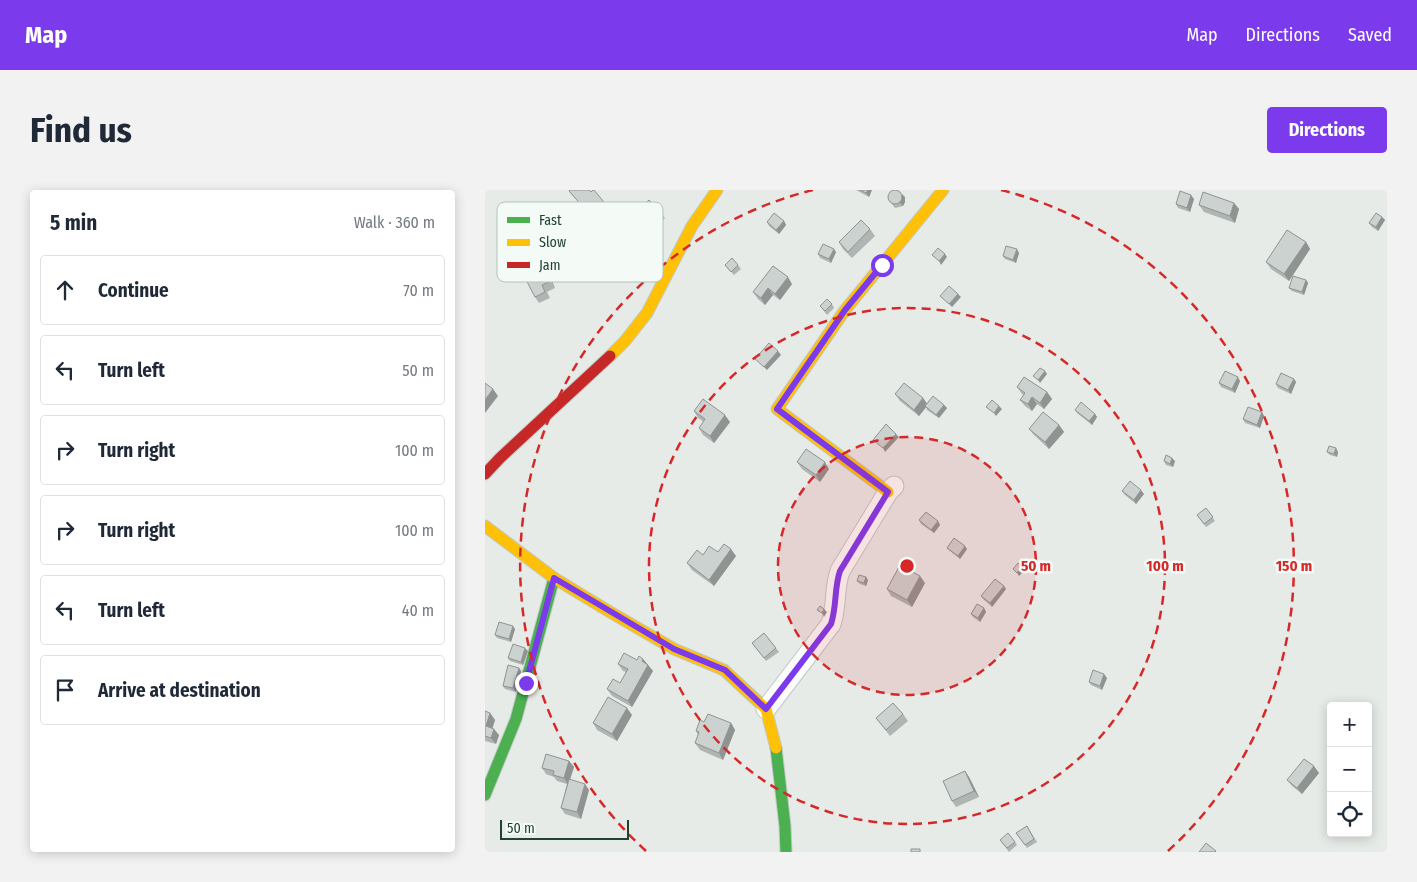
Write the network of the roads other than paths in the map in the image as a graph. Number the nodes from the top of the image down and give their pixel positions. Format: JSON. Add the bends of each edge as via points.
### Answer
{"nodes":[{"id":1,"x":717,"y":190,"type":"edge"},
{"id":2,"x":943,"y":190,"type":"edge"},
{"id":3,"x":485,"y":474,"type":"edge"},
{"id":4,"x":891,"y":489,"type":"joint"},
{"id":5,"x":485,"y":526,"type":"edge"},
{"id":6,"x":554,"y":578,"type":"junction"},
{"id":7,"x":766,"y":709,"type":"junction"},
{"id":8,"x":492,"y":764,"type":"edge"},
{"id":9,"x":485,"y":795,"type":"edge"},
{"id":10,"x":786,"y":852,"type":"edge"}],
"edges":[{"from":1,"to":3,"type":"street","via":[[692,226],[647,313],[625,341]]},
{"from":2,"to":4,"type":"street","via":[[845,310],[777,409]]},
{"from":4,"to":7,"type":"street","via":[[840,571],[831,624]]},
{"from":5,"to":6,"type":"street"},
{"from":6,"to":7,"type":"street","via":[[674,649],[725,670]]},
{"from":6,"to":8,"type":"street","via":[[516,718]]},
{"from":7,"to":10,"type":"street","via":[[778,755]]},
{"from":8,"to":9,"type":"street"}]}
